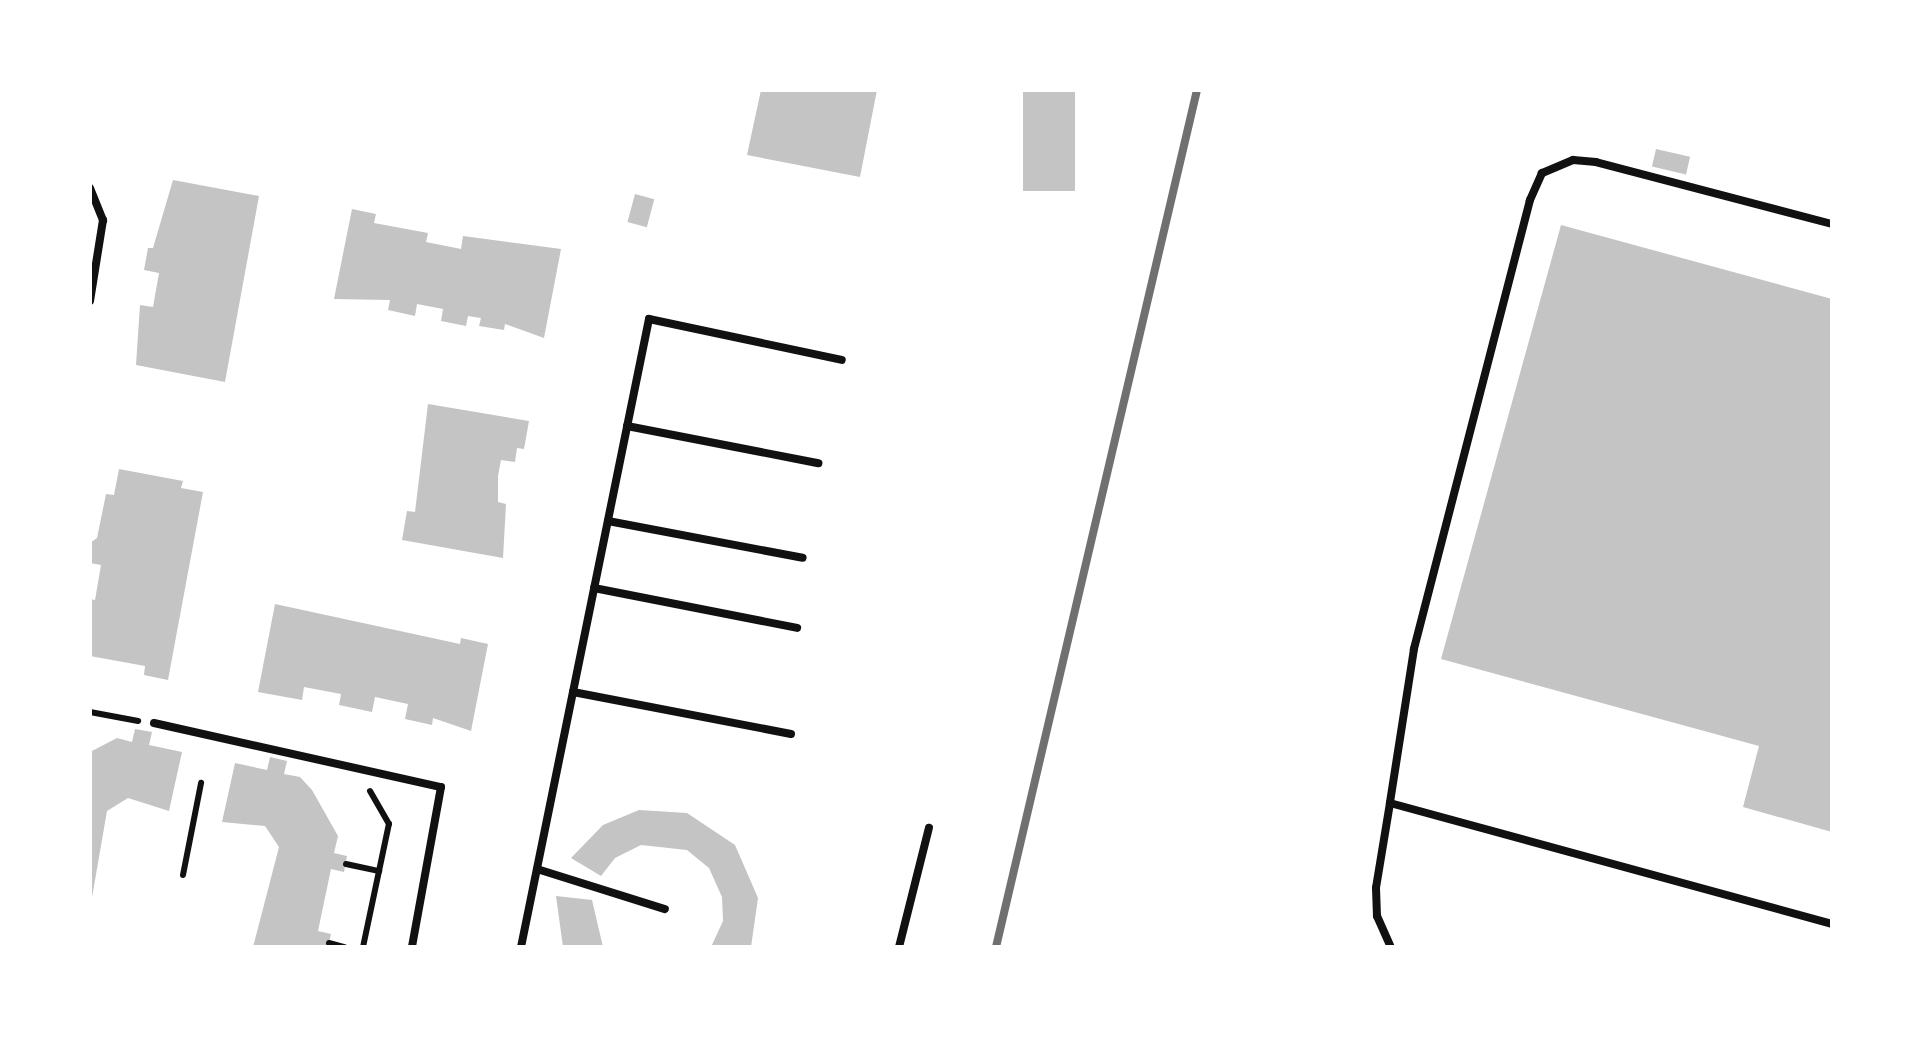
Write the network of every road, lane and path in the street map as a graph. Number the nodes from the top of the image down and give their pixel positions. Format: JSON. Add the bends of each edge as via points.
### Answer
{"nodes":[{"id":1,"x":90,"y":188,"type":"edge"},
{"id":2,"x":1832,"y":224,"type":"edge"},
{"id":3,"x":90,"y":301,"type":"edge"},
{"id":4,"x":842,"y":360,"type":"dead end"},
{"id":5,"x":627,"y":426,"type":"junction"},
{"id":6,"x":818,"y":464,"type":"dead end"},
{"id":7,"x":608,"y":521,"type":"junction"},
{"id":8,"x":803,"y":558,"type":"dead end"},
{"id":9,"x":594,"y":588,"type":"junction"},
{"id":10,"x":798,"y":628,"type":"dead end"},
{"id":11,"x":573,"y":692,"type":"junction"},
{"id":12,"x":90,"y":712,"type":"edge"},
{"id":13,"x":154,"y":724,"type":"joint"},
{"id":14,"x":791,"y":734,"type":"dead end"},
{"id":15,"x":355,"y":765,"type":"junction"},
{"id":16,"x":201,"y":782,"type":"dead end"},
{"id":17,"x":1390,"y":803,"type":"junction"},
{"id":18,"x":929,"y":828,"type":"dead end"},
{"id":19,"x":346,"y":864,"type":"dead end"},
{"id":20,"x":537,"y":870,"type":"junction"},
{"id":21,"x":379,"y":871,"type":"junction"},
{"id":22,"x":183,"y":875,"type":"dead end"},
{"id":23,"x":665,"y":909,"type":"dead end"},
{"id":24,"x":1832,"y":924,"type":"edge"},
{"id":25,"x":329,"y":943,"type":"dead end"},
{"id":26,"x":344,"y":947,"type":"edge"},
{"id":27,"x":364,"y":947,"type":"edge"},
{"id":28,"x":412,"y":947,"type":"edge"},
{"id":29,"x":521,"y":947,"type":"edge"},
{"id":30,"x":899,"y":947,"type":"edge"},
{"id":31,"x":1391,"y":947,"type":"edge"}],
"edges":[{"from":1,"to":3,"type":"lane","via":[[103,220]]},
{"from":2,"to":17,"type":"lane","via":[[1596,162],[1573,160],[1542,173],[1414,649]]},
{"from":4,"to":5,"type":"lane","via":[[649,319]]},
{"from":5,"to":6,"type":"lane"},
{"from":5,"to":7,"type":"lane"},
{"from":7,"to":8,"type":"lane"},
{"from":7,"to":9,"type":"lane"},
{"from":9,"to":10,"type":"lane"},
{"from":9,"to":11,"type":"lane"},
{"from":11,"to":14,"type":"lane"},
{"from":11,"to":20,"type":"lane"},
{"from":12,"to":13,"type":"path"},
{"from":13,"to":15,"type":"lane"},
{"from":15,"to":21,"type":"path","via":[[389,824]]},
{"from":15,"to":28,"type":"lane","via":[[441,787]]},
{"from":16,"to":22,"type":"path"},
{"from":17,"to":24,"type":"lane"},
{"from":17,"to":31,"type":"lane","via":[[1376,888],[1377,916]]},
{"from":18,"to":30,"type":"lane"},
{"from":19,"to":21,"type":"path"},
{"from":20,"to":23,"type":"lane"},
{"from":20,"to":29,"type":"lane"},
{"from":21,"to":27,"type":"path"},
{"from":25,"to":26,"type":"path"}]}
